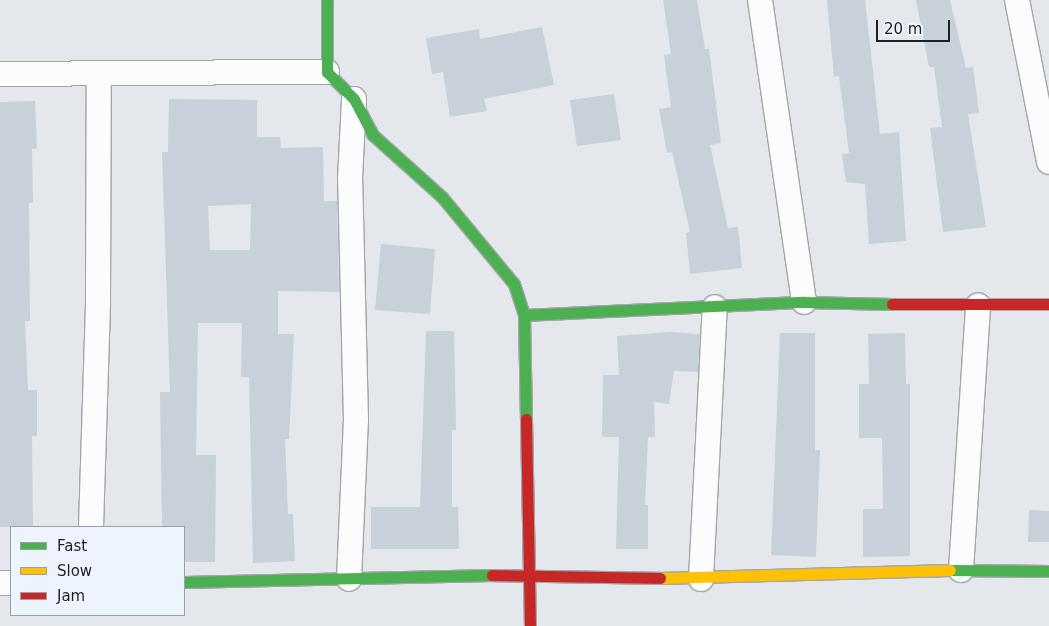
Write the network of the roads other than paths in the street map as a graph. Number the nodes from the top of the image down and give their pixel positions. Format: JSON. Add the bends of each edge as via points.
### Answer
{"nodes":[{"id":1,"x":327,"y":0,"type":"edge"},
{"id":2,"x":760,"y":0,"type":"edge"},
{"id":3,"x":1017,"y":0,"type":"edge"},
{"id":4,"x":327,"y":72,"type":"junction"},
{"id":5,"x":99,"y":73,"type":"junction"},
{"id":6,"x":0,"y":74,"type":"edge"},
{"id":7,"x":354,"y":99,"type":"junction"},
{"id":8,"x":1049,"y":162,"type":"edge"},
{"id":9,"x":804,"y":302,"type":"junction"},
{"id":10,"x":1049,"y":304,"type":"edge"},
{"id":11,"x":978,"y":306,"type":"junction"},
{"id":12,"x":714,"y":307,"type":"junction"},
{"id":13,"x":524,"y":315,"type":"junction"},
{"id":14,"x":91,"y":526,"type":"edge"},
{"id":15,"x":961,"y":570,"type":"junction"},
{"id":16,"x":1049,"y":571,"type":"edge"},
{"id":17,"x":530,"y":574,"type":"junction"},
{"id":18,"x":349,"y":578,"type":"junction"},
{"id":19,"x":701,"y":579,"type":"junction"},
{"id":20,"x":185,"y":582,"type":"edge"},
{"id":21,"x":530,"y":626,"type":"edge"}],
"edges":[{"from":1,"to":4,"type":"street"},
{"from":2,"to":9,"type":"street"},
{"from":3,"to":8,"type":"street"},
{"from":4,"to":5,"type":"street"},
{"from":4,"to":7,"type":"street"},
{"from":5,"to":6,"type":"street"},
{"from":5,"to":14,"type":"street","via":[[98,304]]},
{"from":7,"to":13,"type":"street","via":[[373,135],[442,197],[514,284]]},
{"from":7,"to":18,"type":"street","via":[[350,179],[356,420]]},
{"from":9,"to":11,"type":"street"},
{"from":9,"to":12,"type":"street"},
{"from":10,"to":11,"type":"street"},
{"from":11,"to":15,"type":"street"},
{"from":12,"to":13,"type":"street"},
{"from":12,"to":19,"type":"street"},
{"from":13,"to":17,"type":"street"},
{"from":15,"to":16,"type":"street"},
{"from":15,"to":19,"type":"street"},
{"from":17,"to":18,"type":"street"},
{"from":17,"to":19,"type":"street"},
{"from":17,"to":21,"type":"street"},
{"from":18,"to":20,"type":"street"}]}
